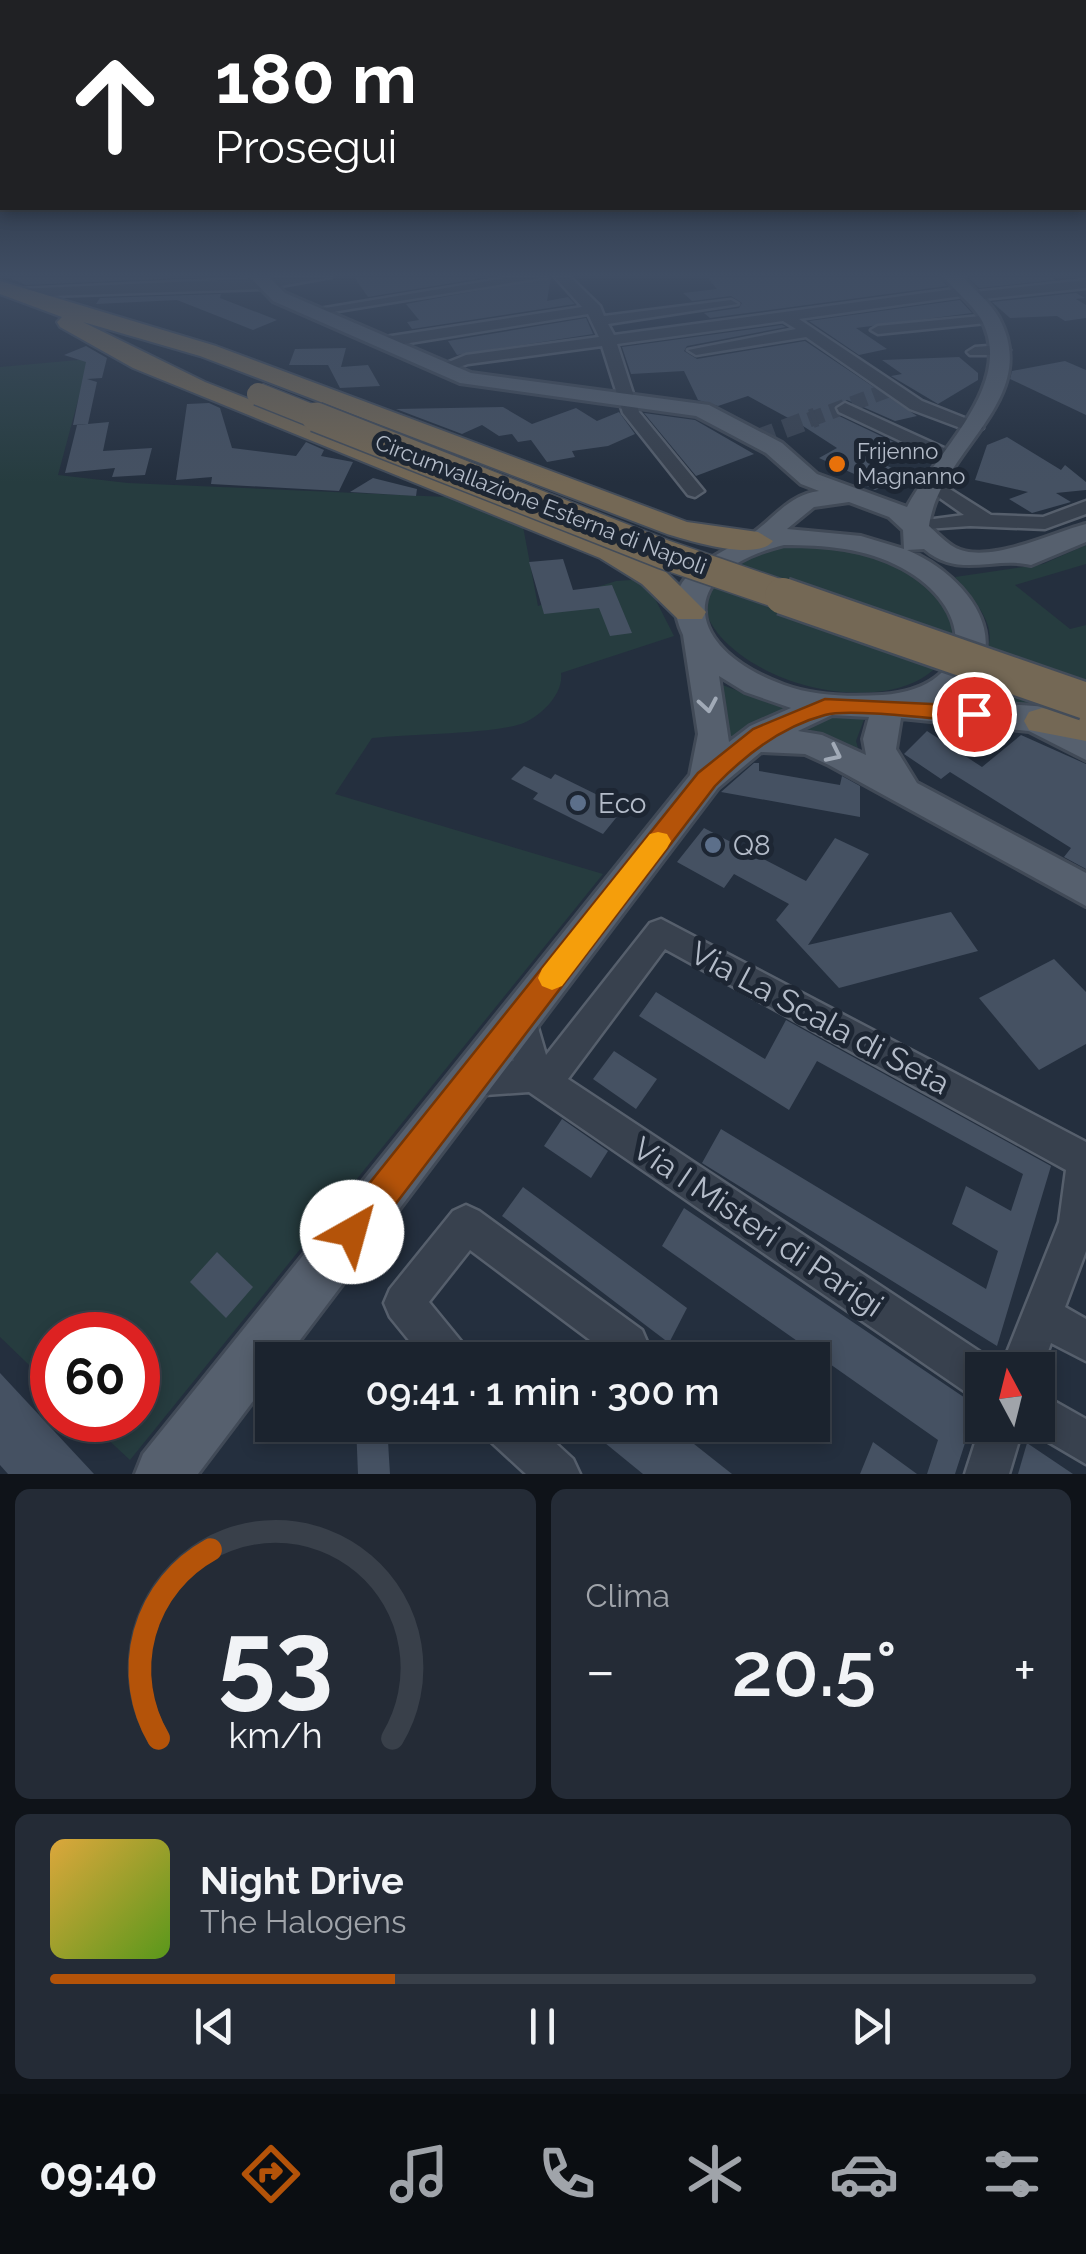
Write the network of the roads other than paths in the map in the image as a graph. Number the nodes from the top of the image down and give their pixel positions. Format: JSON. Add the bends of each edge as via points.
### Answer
{"nodes":[{"id":1,"x":112,"y":346,"type":"edge"},
{"id":2,"x":145,"y":346,"type":"edge"},
{"id":3,"x":184,"y":346,"type":"edge"},
{"id":4,"x":393,"y":346,"type":"edge"},
{"id":5,"x":588,"y":346,"type":"edge"},
{"id":6,"x":613,"y":346,"type":"edge"},
{"id":7,"x":722,"y":346,"type":"edge"},
{"id":8,"x":828,"y":346,"type":"edge"},
{"id":9,"x":1000,"y":346,"type":"edge"},
{"id":10,"x":696,"y":350,"type":"dead end"},
{"id":11,"x":1002,"y":350,"type":"junction"},
{"id":12,"x":975,"y":352,"type":"dead end"},
{"id":13,"x":442,"y":368,"type":"junction"},
{"id":14,"x":264,"y":391,"type":"junction"},
{"id":15,"x":628,"y":400,"type":"junction"},
{"id":16,"x":845,"y":408,"type":"dead end"},
{"id":17,"x":974,"y":428,"type":"junction"},
{"id":18,"x":757,"y":438,"type":"junction"},
{"id":19,"x":949,"y":458,"type":"junction"},
{"id":20,"x":695,"y":490,"type":"dead end"},
{"id":21,"x":856,"y":496,"type":"junction"},
{"id":22,"x":807,"y":500,"type":"junction"},
{"id":23,"x":925,"y":505,"type":"junction"},
{"id":24,"x":1086,"y":507,"type":"edge"},
{"id":25,"x":1004,"y":522,"type":"junction"},
{"id":26,"x":1086,"y":532,"type":"edge"},
{"id":27,"x":758,"y":541,"type":"junction"},
{"id":28,"x":1050,"y":548,"type":"junction"},
{"id":29,"x":929,"y":569,"type":"junction"},
{"id":30,"x":693,"y":622,"type":"junction"},
{"id":31,"x":1086,"y":686,"type":"edge"},
{"id":32,"x":1086,"y":701,"type":"edge"},
{"id":33,"x":825,"y":706,"type":"junction"},
{"id":34,"x":892,"y":706,"type":"junction"},
{"id":35,"x":1086,"y":713,"type":"edge"},
{"id":36,"x":1038,"y":720,"type":"junction"},
{"id":37,"x":1086,"y":728,"type":"edge"},
{"id":38,"x":751,"y":741,"type":"junction"},
{"id":39,"x":1086,"y":748,"type":"edge"},
{"id":40,"x":706,"y":780,"type":"junction"},
{"id":41,"x":908,"y":795,"type":"junction"},
{"id":42,"x":1086,"y":891,"type":"edge"},
{"id":43,"x":521,"y":1017,"type":"junction"},
{"id":44,"x":471,"y":1080,"type":"junction"},
{"id":45,"x":539,"y":1080,"type":"junction"},
{"id":46,"x":1082,"y":1224,"type":"edge"},
{"id":47,"x":1043,"y":1316,"type":"junction"},
{"id":48,"x":435,"y":1342,"type":"edge"},
{"id":49,"x":625,"y":1342,"type":"edge"},
{"id":50,"x":1086,"y":1342,"type":"edge"},
{"id":51,"x":1028,"y":1352,"type":"edge"},
{"id":52,"x":965,"y":1367,"type":"edge"},
{"id":53,"x":1055,"y":1424,"type":"edge"},
{"id":54,"x":523,"y":1442,"type":"edge"},
{"id":55,"x":997,"y":1442,"type":"edge"},
{"id":56,"x":1086,"y":1443,"type":"edge"},
{"id":57,"x":163,"y":1474,"type":"edge"},
{"id":58,"x":558,"y":1474,"type":"edge"},
{"id":59,"x":987,"y":1474,"type":"edge"}],
"edges":[{"from":1,"to":30,"type":"highway","via":[[196,387],[611,552],[653,576]]},
{"from":2,"to":14,"type":"highway","name":"Circumvallazione Esterna di Napoli"},
{"from":3,"to":27,"type":"highway","via":[[678,528]]},
{"from":4,"to":13,"type":"main road"},
{"from":5,"to":13,"type":"street"},
{"from":6,"to":15,"type":"street"},
{"from":7,"to":10,"type":"street"},
{"from":8,"to":17,"type":"street","via":[[916,404]]},
{"from":9,"to":11,"type":"main road"},
{"from":11,"to":12,"type":"street"},
{"from":11,"to":17,"type":"main road","via":[[995,400]]},
{"from":13,"to":15,"type":"main road","via":[[488,384]]},
{"from":14,"to":31,"type":"highway","name":"Circumvallazione Esterna di Napoli","via":[[688,549]]},
{"from":14,"to":32,"type":"highway","name":"Circumvallazione Esterna di Napoli","bridge":true,"via":[[663,554]]},
{"from":15,"to":18,"type":"main road","via":[[701,410]]},
{"from":15,"to":20,"type":"street"},
{"from":16,"to":19,"type":"street"},
{"from":17,"to":19,"type":"main road"},
{"from":18,"to":21,"type":"main road","via":[[810,479]]},
{"from":18,"to":22,"type":"main road"},
{"from":19,"to":23,"type":"main road"},
{"from":21,"to":22,"type":"main road"},
{"from":21,"to":23,"type":"main road","via":[[888,508]]},
{"from":22,"to":23,"type":"main road","via":[[872,524]]},
{"from":22,"to":27,"type":"main road"},
{"from":23,"to":25,"type":"street"},
{"from":23,"to":25,"type":"street","via":[[956,520]]},
{"from":23,"to":28,"type":"main road","via":[[940,552],[958,559]]},
{"from":23,"to":29,"type":"main road","via":[[913,540]]},
{"from":24,"to":25,"type":"street","via":[[1045,522]]},
{"from":26,"to":28,"type":"main road"},
{"from":27,"to":29,"type":"main road","via":[[812,536],[870,546]]},
{"from":27,"to":30,"type":"main road","via":[[734,549],[699,576],[691,593]]},
{"from":28,"to":29,"type":"main road","via":[[979,570]]},
{"from":29,"to":34,"type":"main road","via":[[968,619],[970,656],[944,688]]},
{"from":30,"to":33,"type":"main road","via":[[725,666],[754,684]]},
{"from":30,"to":40,"type":"main road","one_way":true,"via":[[714,734]]},
{"from":33,"to":34,"type":"main road"},
{"from":33,"to":38,"type":"main road"},
{"from":34,"to":36,"type":"main road"},
{"from":34,"to":41,"type":"main road","via":[[877,747]]},
{"from":35,"to":36,"type":"main road"},
{"from":36,"to":37,"type":"highway"},
{"from":36,"to":39,"type":"main road"},
{"from":38,"to":40,"type":"main road"},
{"from":38,"to":41,"type":"main road","one_way":true,"via":[[810,743]]},
{"from":40,"to":43,"type":"main road"},
{"from":41,"to":42,"type":"main road"},
{"from":43,"to":44,"type":"main road"},
{"from":43,"to":45,"type":"street"},
{"from":44,"to":45,"type":"street"},
{"from":44,"to":57,"type":"main road"},
{"from":45,"to":46,"type":"street","name":"Via La Scala di Seta","via":[[661,932],[1085,1160]]},
{"from":45,"to":52,"type":"street","name":"Via I Misteri di Parigi"},
{"from":46,"to":47,"type":"street"},
{"from":47,"to":50,"type":"street"},
{"from":47,"to":51,"type":"street"},
{"from":48,"to":49,"type":"street","via":[[404,1303],[466,1224]]},
{"from":53,"to":56,"type":"street"},
{"from":54,"to":58,"type":"street"},
{"from":55,"to":59,"type":"street"}]}
